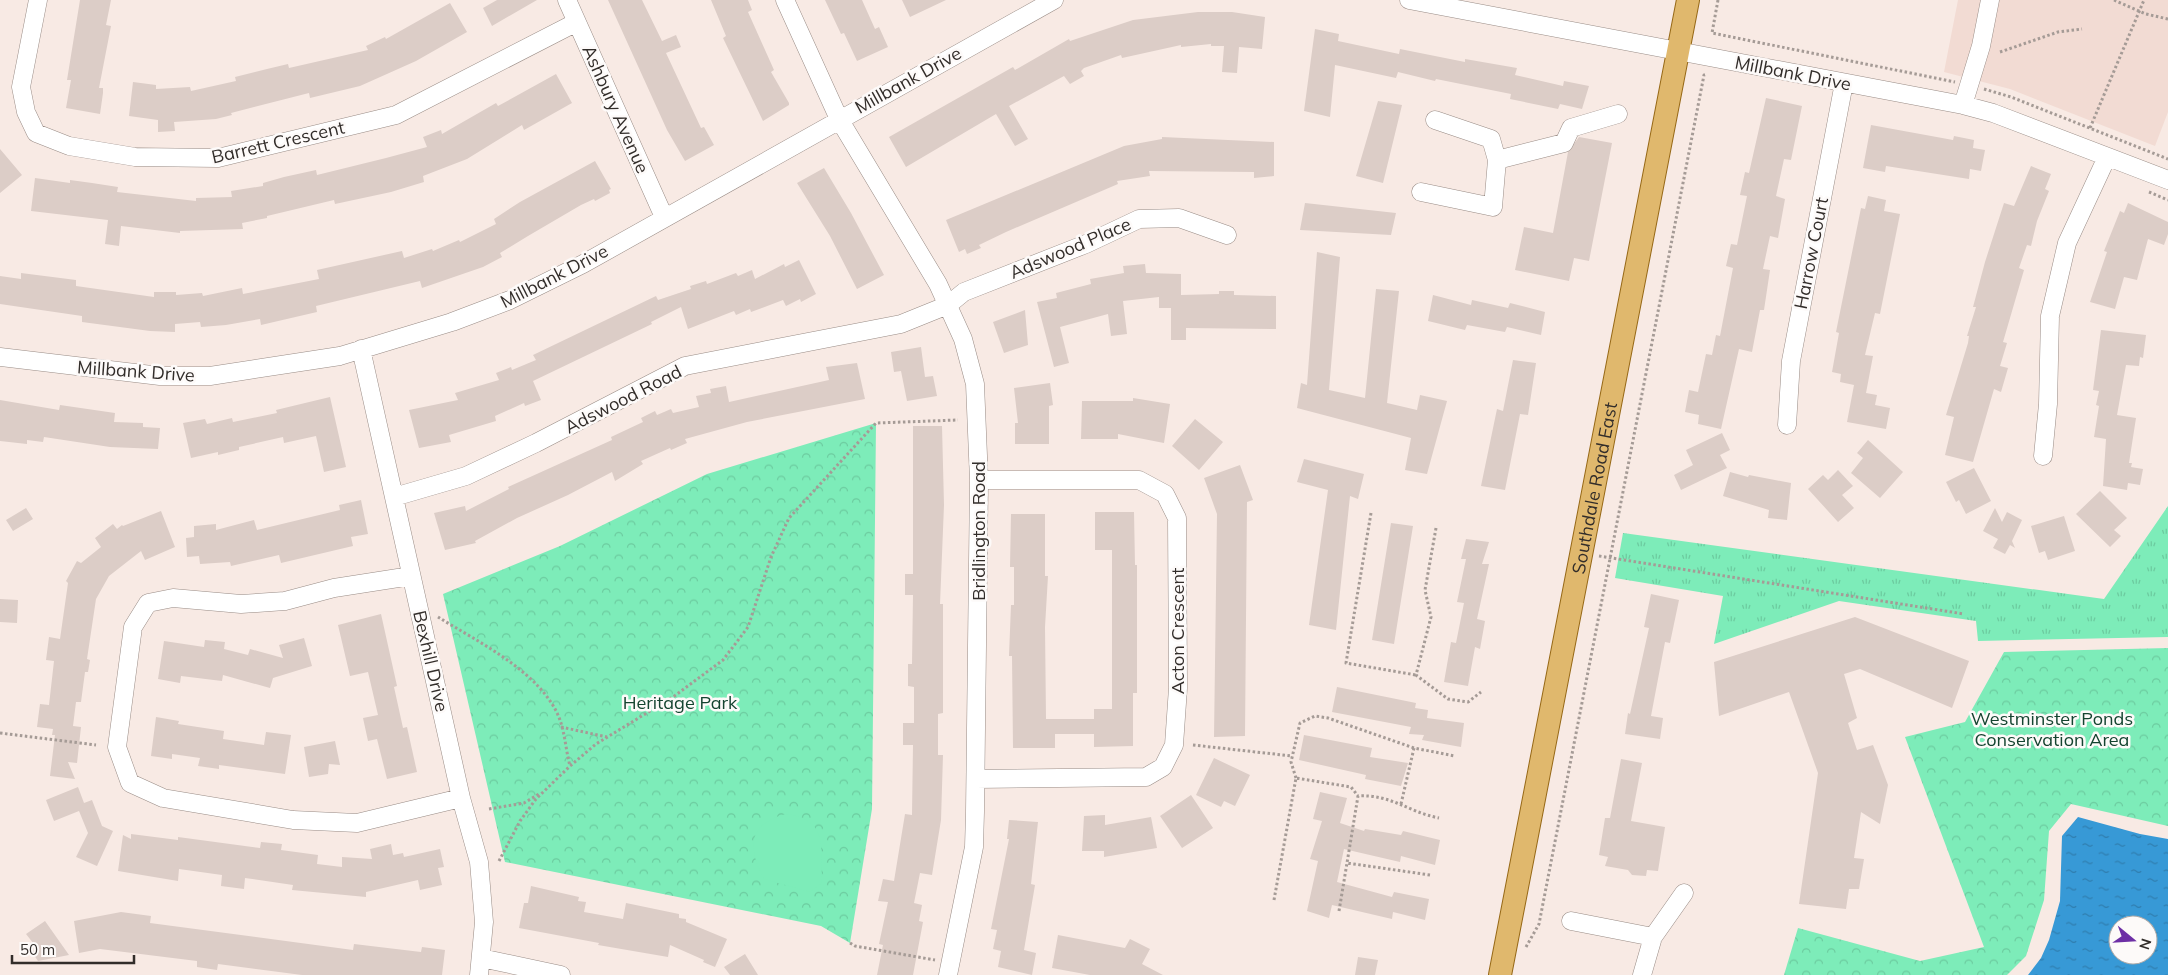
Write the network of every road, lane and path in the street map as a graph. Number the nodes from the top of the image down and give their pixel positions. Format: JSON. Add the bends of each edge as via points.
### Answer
{"nodes":[{"id":1,"x":38,"y":0,"type":"edge"},
{"id":2,"x":567,"y":0,"type":"edge"},
{"id":3,"x":785,"y":0,"type":"edge"},
{"id":4,"x":1054,"y":0,"type":"edge"},
{"id":5,"x":1409,"y":0,"type":"edge"},
{"id":6,"x":1688,"y":0,"type":"edge"},
{"id":7,"x":1718,"y":0,"type":"edge"},
{"id":8,"x":1990,"y":0,"type":"edge"},
{"id":9,"x":2114,"y":0,"type":"edge"},
{"id":10,"x":2144,"y":0,"type":"edge"},
{"id":11,"x":2140,"y":11,"type":"junction"},
{"id":12,"x":2168,"y":19,"type":"edge"},
{"id":13,"x":577,"y":22,"type":"junction"},
{"id":14,"x":2082,"y":29,"type":"dead end"},
{"id":15,"x":1678,"y":52,"type":"junction"},
{"id":16,"x":2000,"y":52,"type":"dead end"},
{"id":17,"x":1713,"y":76,"type":"dead end"},
{"id":18,"x":1844,"y":83,"type":"junction"},
{"id":19,"x":1958,"y":83,"type":"dead end"},
{"id":20,"x":1981,"y":88,"type":"dead end"},
{"id":21,"x":1963,"y":105,"type":"junction"},
{"id":22,"x":1618,"y":114,"type":"dead end"},
{"id":23,"x":839,"y":119,"type":"junction"},
{"id":24,"x":1435,"y":120,"type":"dead end"},
{"id":25,"x":2090,"y":128,"type":"junction"},
{"id":26,"x":2107,"y":157,"type":"junction"},
{"id":27,"x":2168,"y":159,"type":"edge"},
{"id":28,"x":1497,"y":160,"type":"junction"},
{"id":29,"x":2168,"y":180,"type":"edge"},
{"id":30,"x":1421,"y":192,"type":"dead end"},
{"id":31,"x":664,"y":218,"type":"junction"},
{"id":32,"x":1227,"y":235,"type":"dead end"},
{"id":33,"x":948,"y":305,"type":"junction"},
{"id":34,"x":361,"y":350,"type":"junction"},
{"id":35,"x":0,"y":357,"type":"edge"},
{"id":36,"x":958,"y":420,"type":"dead end"},
{"id":37,"x":1787,"y":425,"type":"dead end"},
{"id":38,"x":2043,"y":456,"type":"dead end"},
{"id":39,"x":979,"y":480,"type":"junction"},
{"id":40,"x":394,"y":497,"type":"junction"},
{"id":41,"x":1371,"y":513,"type":"dead end"},
{"id":42,"x":1436,"y":528,"type":"dead end"},
{"id":43,"x":1581,"y":553,"type":"junction"},
{"id":44,"x":1610,"y":558,"type":"junction"},
{"id":45,"x":412,"y":576,"type":"junction"},
{"id":46,"x":418,"y":604,"type":"junction"},
{"id":47,"x":1964,"y":614,"type":"dead end"},
{"id":48,"x":1416,"y":676,"type":"junction"},
{"id":49,"x":1482,"y":692,"type":"dead end"},
{"id":50,"x":561,"y":726,"type":"junction"},
{"id":51,"x":0,"y":733,"type":"edge"},
{"id":52,"x":607,"y":737,"type":"junction"},
{"id":53,"x":96,"y":745,"type":"dead end"},
{"id":54,"x":1193,"y":745,"type":"dead end"},
{"id":55,"x":1414,"y":748,"type":"junction"},
{"id":56,"x":1292,"y":756,"type":"junction"},
{"id":57,"x":1455,"y":756,"type":"dead end"},
{"id":58,"x":570,"y":766,"type":"junction"},
{"id":59,"x":1296,"y":778,"type":"junction"},
{"id":60,"x":976,"y":779,"type":"junction"},
{"id":61,"x":544,"y":791,"type":"junction"},
{"id":62,"x":1358,"y":796,"type":"junction"},
{"id":63,"x":461,"y":798,"type":"junction"},
{"id":64,"x":1401,"y":804,"type":"junction"},
{"id":65,"x":489,"y":809,"type":"dead end"},
{"id":66,"x":1439,"y":818,"type":"dead end"},
{"id":67,"x":499,"y":861,"type":"dead end"},
{"id":68,"x":1347,"y":863,"type":"junction"},
{"id":69,"x":1430,"y":876,"type":"dead end"},
{"id":70,"x":1684,"y":894,"type":"dead end"},
{"id":71,"x":1274,"y":900,"type":"dead end"},
{"id":72,"x":1338,"y":911,"type":"dead end"},
{"id":73,"x":1571,"y":921,"type":"dead end"},
{"id":74,"x":1653,"y":936,"type":"junction"},
{"id":75,"x":850,"y":943,"type":"dead end"},
{"id":76,"x":1524,"y":956,"type":"dead end"},
{"id":77,"x":480,"y":966,"type":"edge"},
{"id":78,"x":949,"y":969,"type":"edge"},
{"id":79,"x":561,"y":975,"type":"edge"},
{"id":80,"x":1500,"y":975,"type":"edge"},
{"id":81,"x":1642,"y":975,"type":"edge"}],
"edges":[{"from":1,"to":13,"type":"street","name":"Barrett Crescent","via":[[21,87],[26,112],[36,133],[69,146],[135,157],[182,159],[218,158],[396,115]]},
{"from":2,"to":13,"type":"street","name":"Ashbury Avenue"},
{"from":3,"to":23,"type":"street","name":"Bridlington Road"},
{"from":4,"to":23,"type":"street","name":"Millbank Drive"},
{"from":5,"to":15,"type":"street","name":"Millbank Drive"},
{"from":6,"to":15,"type":"main road","name":"Southdale Road East"},
{"from":7,"to":19,"type":"path","via":[[1712,33]]},
{"from":8,"to":21,"type":"street","via":[[1981,46]]},
{"from":9,"to":11,"type":"path"},
{"from":10,"to":11,"type":"path"},
{"from":11,"to":12,"type":"path"},
{"from":11,"to":25,"type":"path"},
{"from":13,"to":31,"type":"street","name":"Ashbury Avenue"},
{"from":14,"to":16,"type":"path","via":[[2058,32]]},
{"from":15,"to":18,"type":"street","name":"Millbank Drive"},
{"from":15,"to":43,"type":"main road","name":"Southdale Road East"},
{"from":17,"to":44,"type":"path","via":[[1704,74]]},
{"from":18,"to":21,"type":"street","name":"Millbank Drive"},
{"from":18,"to":37,"type":"street","name":"Harrow Court","via":[[1791,361]]},
{"from":20,"to":25,"type":"path"},
{"from":21,"to":26,"type":"street","name":"Millbank Drive","via":[[1993,113]]},
{"from":22,"to":28,"type":"street","via":[[1571,128],[1564,143]]},
{"from":23,"to":31,"type":"street","name":"Millbank Drive"},
{"from":23,"to":33,"type":"street","name":"Bridlington Road"},
{"from":24,"to":28,"type":"street","via":[[1491,139]]},
{"from":25,"to":27,"type":"path"},
{"from":26,"to":29,"type":"street","name":"Millbank Drive"},
{"from":26,"to":38,"type":"street","via":[[2067,243],[2050,316]]},
{"from":28,"to":30,"type":"street","via":[[1493,207]]},
{"from":31,"to":34,"type":"street","name":"Millbank Drive","via":[[583,264],[510,300]]},
{"from":32,"to":33,"type":"street","name":"Adswood Place","via":[[1179,218],[1139,219],[1086,244],[964,292]]},
{"from":33,"to":39,"type":"street","name":"Bridlington Road","via":[[963,339],[975,384]]},
{"from":33,"to":40,"type":"street","name":"Adswood Road","via":[[900,324],[685,366],[466,476]]},
{"from":34,"to":35,"type":"street","name":"Millbank Drive","via":[[210,376],[160,376]]},
{"from":34,"to":40,"type":"street","name":"Bexhill Drive"},
{"from":36,"to":52,"type":"path","via":[[876,423],[789,518],[771,558],[748,627],[723,660],[673,697]]},
{"from":39,"to":60,"type":"street","name":"Bridlington Road"},
{"from":39,"to":60,"type":"street","name":"Acton Crescent","via":[[1139,480],[1165,494],[1177,518],[1178,688],[1174,745],[1163,767],[1146,777]]},
{"from":40,"to":45,"type":"street","name":"Bexhill Drive"},
{"from":41,"to":48,"type":"path","via":[[1346,663]]},
{"from":42,"to":48,"type":"path","via":[[1425,590],[1431,617]]},
{"from":43,"to":44,"type":"path"},
{"from":43,"to":80,"type":"main road","name":"Southdale Road East"},
{"from":44,"to":47,"type":"path"},
{"from":44,"to":76,"type":"path","via":[[1538,924]]},
{"from":45,"to":46,"type":"street","name":"Bexhill Drive"},
{"from":45,"to":63,"type":"street","via":[[334,588],[285,601],[241,604],[173,598],[148,603],[133,627],[117,747],[130,783],[163,798],[293,820],[357,823]]},
{"from":46,"to":50,"type":"path","via":[[495,652],[541,688]]},
{"from":46,"to":63,"type":"street","name":"Bexhill Drive"},
{"from":48,"to":49,"type":"path","via":[[1448,699],[1468,702]]},
{"from":50,"to":52,"type":"path"},
{"from":50,"to":58,"type":"path"},
{"from":51,"to":53,"type":"path"},
{"from":52,"to":58,"type":"path"},
{"from":54,"to":56,"type":"path"},
{"from":55,"to":56,"type":"path","via":[[1314,716],[1300,722]]},
{"from":55,"to":57,"type":"path"},
{"from":55,"to":64,"type":"path"},
{"from":56,"to":59,"type":"path"},
{"from":58,"to":61,"type":"path"},
{"from":59,"to":62,"type":"path","via":[[1351,787]]},
{"from":59,"to":71,"type":"path"},
{"from":60,"to":78,"type":"street","name":"Bridlington Road","via":[[974,847]]},
{"from":61,"to":65,"type":"path","via":[[524,803]]},
{"from":61,"to":67,"type":"path","via":[[520,820]]},
{"from":62,"to":64,"type":"path","via":[[1376,795]]},
{"from":62,"to":68,"type":"path"},
{"from":63,"to":77,"type":"street","name":"Bexhill Drive","via":[[480,862],[484,922]]},
{"from":64,"to":66,"type":"path","via":[[1420,814]]},
{"from":68,"to":69,"type":"path"},
{"from":68,"to":72,"type":"path"},
{"from":70,"to":74,"type":"street"},
{"from":73,"to":74,"type":"street"},
{"from":74,"to":81,"type":"street"},
{"from":75,"to":78,"type":"path"},
{"from":77,"to":79,"type":"street"}]}
